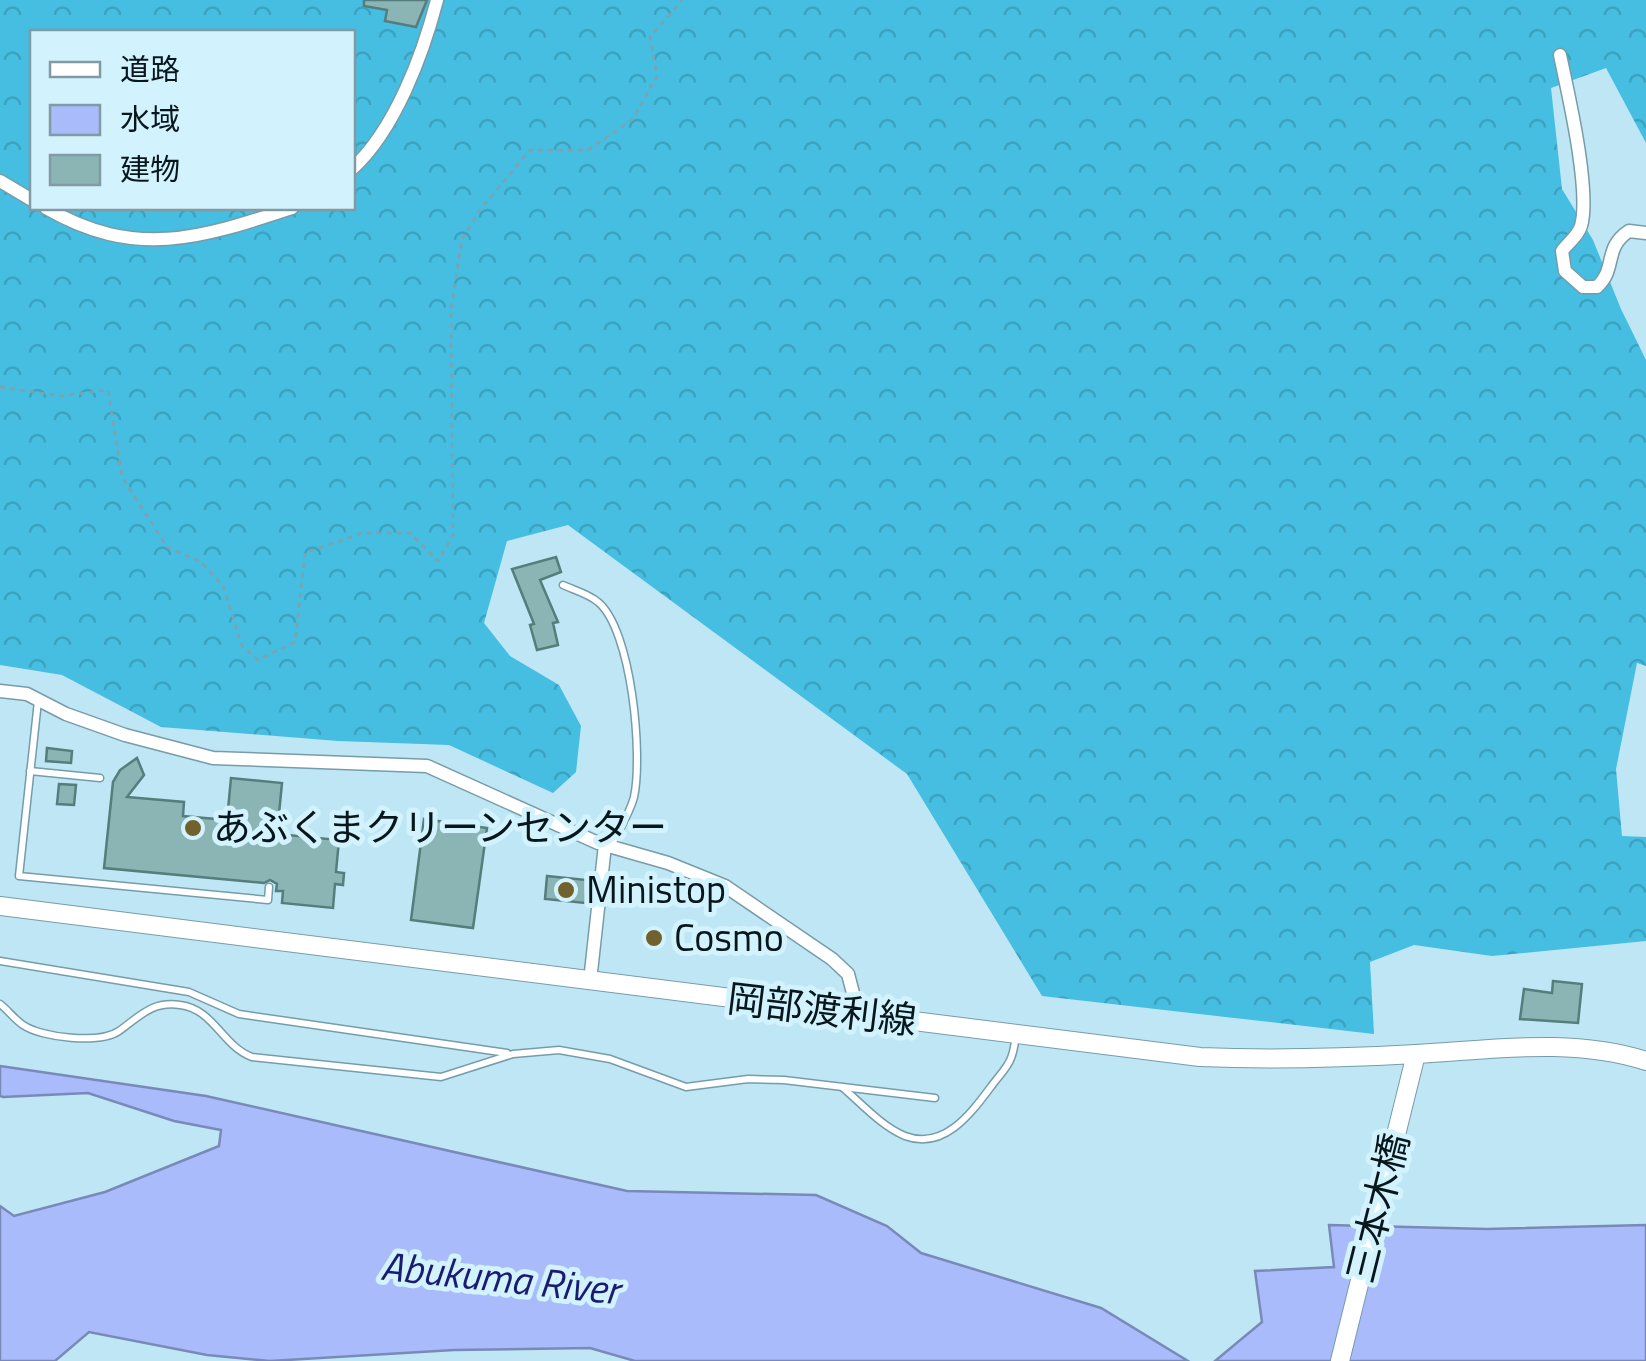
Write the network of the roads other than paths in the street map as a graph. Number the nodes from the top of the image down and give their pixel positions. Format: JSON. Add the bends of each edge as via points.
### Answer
{"nodes":[{"id":1,"x":436,"y":0,"type":"edge"},
{"id":2,"x":1560,"y":54,"type":"dead end"},
{"id":3,"x":355,"y":166,"type":"edge"},
{"id":4,"x":0,"y":181,"type":"edge"},
{"id":5,"x":30,"y":199,"type":"edge"},
{"id":6,"x":51,"y":210,"type":"edge"},
{"id":7,"x":286,"y":210,"type":"edge"},
{"id":8,"x":1646,"y":232,"type":"edge"},
{"id":9,"x":563,"y":585,"type":"dead end"},
{"id":10,"x":0,"y":691,"type":"edge"},
{"id":11,"x":38,"y":700,"type":"junction"},
{"id":12,"x":30,"y":771,"type":"junction"},
{"id":13,"x":100,"y":778,"type":"dead end"},
{"id":14,"x":608,"y":845,"type":"junction"},
{"id":15,"x":269,"y":887,"type":"dead end"},
{"id":16,"x":0,"y":906,"type":"edge"},
{"id":17,"x":0,"y":961,"type":"edge"},
{"id":18,"x":590,"y":981,"type":"junction"},
{"id":19,"x":0,"y":1004,"type":"edge"},
{"id":20,"x":860,"y":1016,"type":"junction"},
{"id":21,"x":1016,"y":1033,"type":"junction"},
{"id":22,"x":514,"y":1054,"type":"junction"},
{"id":23,"x":1416,"y":1054,"type":"junction"},
{"id":24,"x":1646,"y":1061,"type":"edge"},
{"id":25,"x":842,"y":1087,"type":"junction"},
{"id":26,"x":935,"y":1098,"type":"dead end"},
{"id":27,"x":1340,"y":1361,"type":"edge"}],
"edges":[{"from":1,"to":3,"type":"street","via":[[407,86]]},
{"from":2,"to":8,"type":"street","via":[[1582,212],[1576,236],[1562,250],[1565,271],[1582,287],[1597,286],[1608,273],[1614,244],[1629,231]]},
{"from":4,"to":5,"type":"street"},
{"from":6,"to":7,"type":"street","via":[[114,237],[165,240],[206,236]]},
{"from":9,"to":14,"type":"lane","via":[[598,602],[623,651],[636,782],[633,802]]},
{"from":10,"to":11,"type":"street"},
{"from":11,"to":12,"type":"lane"},
{"from":11,"to":14,"type":"street","via":[[125,735],[213,758],[426,766]]},
{"from":12,"to":13,"type":"lane"},
{"from":12,"to":15,"type":"lane","via":[[19,876],[268,900]]},
{"from":14,"to":18,"type":"street"},
{"from":14,"to":20,"type":"street","via":[[725,886],[782,924],[848,974]]},
{"from":16,"to":18,"type":"main road","name":"岡部渡利線"},
{"from":17,"to":22,"type":"lane","via":[[189,992],[239,1014]]},
{"from":18,"to":20,"type":"main road","name":"岡部渡利線"},
{"from":19,"to":22,"type":"lane","via":[[31,1029],[97,1039],[146,1009],[186,1005],[252,1057],[422,1075],[452,1074]]},
{"from":20,"to":21,"type":"main road","name":"岡部渡利線"},
{"from":21,"to":23,"type":"main road","name":"岡部渡利線","via":[[1200,1057]]},
{"from":21,"to":25,"type":"lane","via":[[1011,1059],[976,1106],[955,1130],[936,1137],[904,1136]]},
{"from":22,"to":25,"type":"lane","via":[[578,1052],[686,1086],[748,1080]]},
{"from":23,"to":24,"type":"main road","name":"岡部渡利線","via":[[1567,1048]]},
{"from":23,"to":27,"type":"main road","name":"三本木橋"},
{"from":25,"to":26,"type":"lane"}]}
